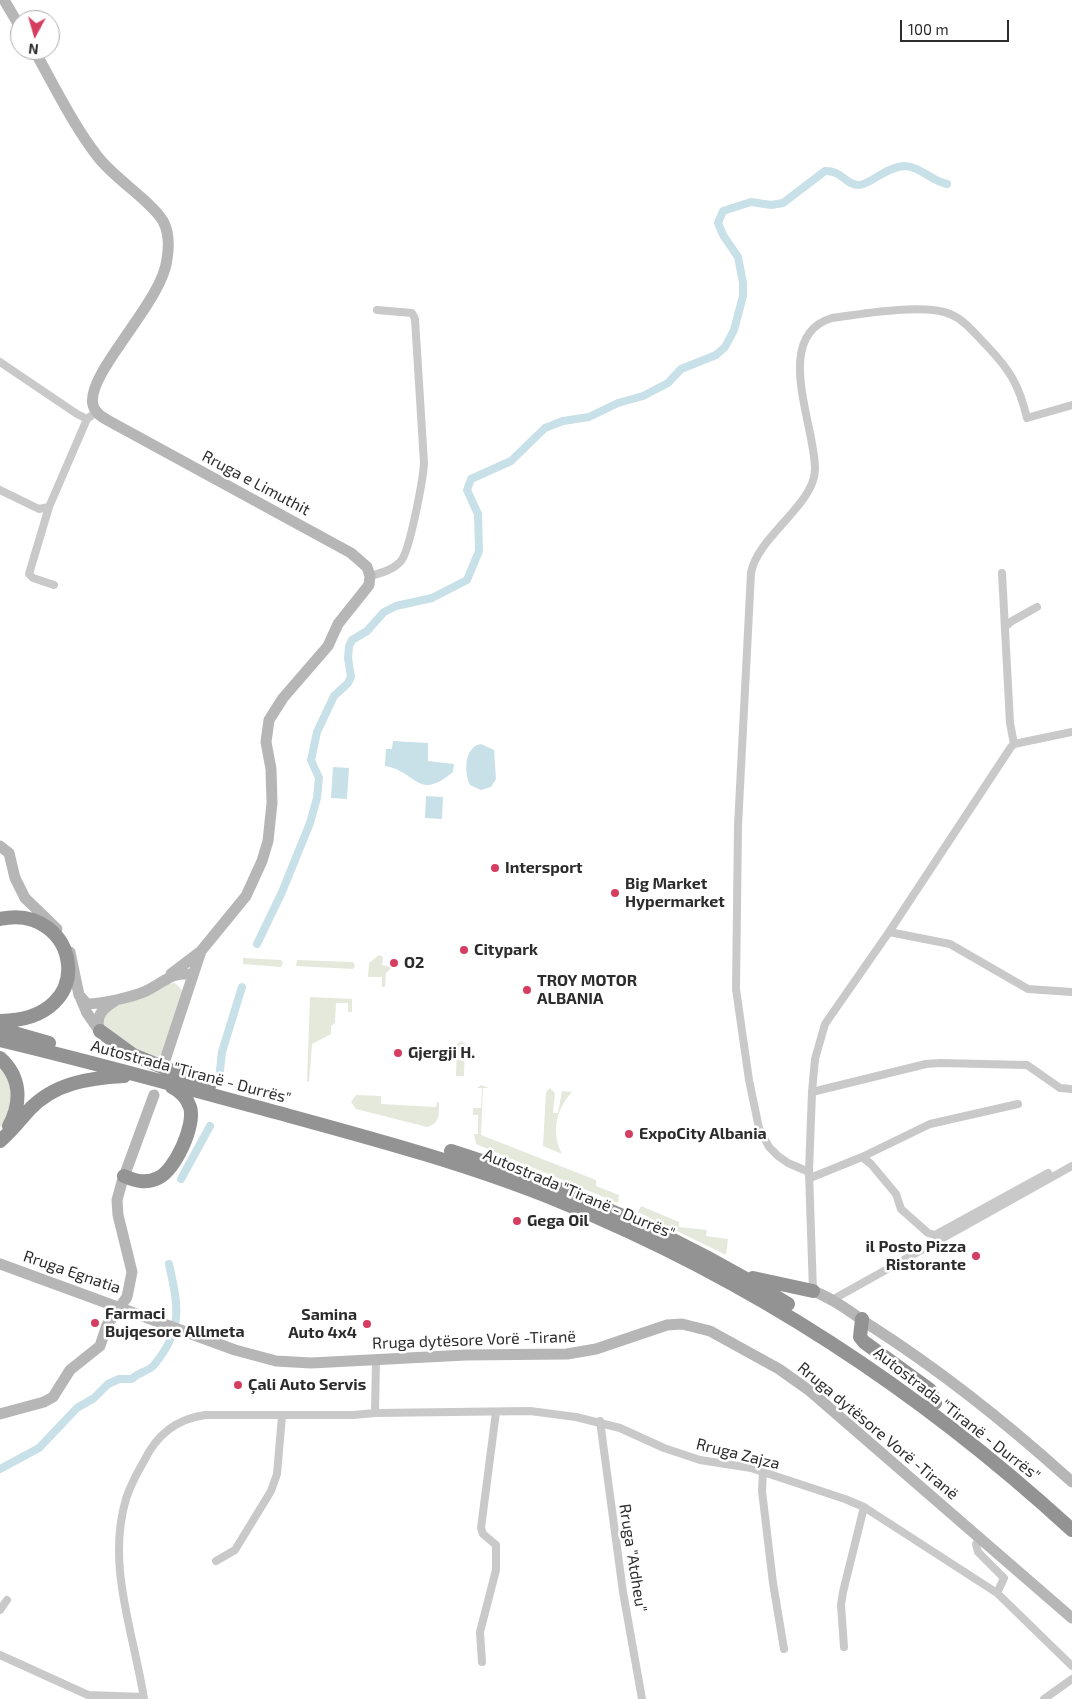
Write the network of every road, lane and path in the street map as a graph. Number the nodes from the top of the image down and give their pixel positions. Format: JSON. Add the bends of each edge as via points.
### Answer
{"nodes":[{"id":1,"x":40,"y":60,"type":"edge"},
{"id":2,"x":378,"y":310,"type":"dead end"},
{"id":3,"x":0,"y":362,"type":"edge"},
{"id":4,"x":1072,"y":404,"type":"edge"},
{"id":5,"x":92,"y":415,"type":"junction"},
{"id":6,"x":0,"y":490,"type":"edge"},
{"id":7,"x":49,"y":507,"type":"junction"},
{"id":8,"x":1002,"y":573,"type":"dead end"},
{"id":9,"x":370,"y":576,"type":"junction"},
{"id":10,"x":54,"y":585,"type":"dead end"},
{"id":11,"x":1037,"y":607,"type":"dead end"},
{"id":12,"x":1004,"y":627,"type":"junction"},
{"id":13,"x":1072,"y":732,"type":"edge"},
{"id":14,"x":1014,"y":744,"type":"junction"},
{"id":15,"x":0,"y":846,"type":"edge"},
{"id":16,"x":0,"y":919,"type":"edge"},
{"id":17,"x":889,"y":932,"type":"junction"},
{"id":18,"x":201,"y":951,"type":"junction"},
{"id":19,"x":193,"y":975,"type":"junction"},
{"id":20,"x":168,"y":976,"type":"junction"},
{"id":21,"x":156,"y":985,"type":"junction"},
{"id":22,"x":1072,"y":992,"type":"edge"},
{"id":23,"x":79,"y":995,"type":"junction"},
{"id":24,"x":188,"y":995,"type":"junction"},
{"id":25,"x":124,"y":998,"type":"junction"},
{"id":26,"x":0,"y":1021,"type":"edge"},
{"id":27,"x":0,"y":1029,"type":"edge"},
{"id":28,"x":100,"y":1031,"type":"junction"},
{"id":29,"x":0,"y":1040,"type":"edge"},
{"id":30,"x":0,"y":1058,"type":"edge"},
{"id":31,"x":165,"y":1060,"type":"dead end"},
{"id":32,"x":148,"y":1077,"type":"junction"},
{"id":33,"x":162,"y":1082,"type":"junction"},
{"id":34,"x":209,"y":1086,"type":"junction"},
{"id":35,"x":1072,"y":1089,"type":"edge"},
{"id":36,"x":812,"y":1092,"type":"junction"},
{"id":37,"x":154,"y":1095,"type":"dead end"},
{"id":38,"x":1018,"y":1104,"type":"dead end"},
{"id":39,"x":0,"y":1136,"type":"edge"},
{"id":40,"x":0,"y":1141,"type":"edge"},
{"id":41,"x":862,"y":1157,"type":"junction"},
{"id":42,"x":1072,"y":1166,"type":"edge"},
{"id":43,"x":1048,"y":1174,"type":"dead end"},
{"id":44,"x":810,"y":1175,"type":"junction"},
{"id":45,"x":124,"y":1176,"type":"junction"},
{"id":46,"x":0,"y":1264,"type":"edge"},
{"id":47,"x":735,"y":1273,"type":"junction"},
{"id":48,"x":813,"y":1291,"type":"junction"},
{"id":49,"x":832,"y":1300,"type":"junction"},
{"id":50,"x":121,"y":1308,"type":"junction"},
{"id":51,"x":862,"y":1319,"type":"junction"},
{"id":52,"x":376,"y":1360,"type":"junction"},
{"id":53,"x":935,"y":1403,"type":"junction"},
{"id":54,"x":496,"y":1412,"type":"junction"},
{"id":55,"x":375,"y":1413,"type":"junction"},
{"id":56,"x":0,"y":1414,"type":"edge"},
{"id":57,"x":282,"y":1416,"type":"junction"},
{"id":58,"x":600,"y":1421,"type":"junction"},
{"id":59,"x":763,"y":1472,"type":"junction"},
{"id":60,"x":1072,"y":1482,"type":"edge"},
{"id":61,"x":864,"y":1507,"type":"junction"},
{"id":62,"x":1072,"y":1518,"type":"edge"},
{"id":63,"x":1072,"y":1530,"type":"edge"},
{"id":64,"x":980,"y":1539,"type":"junction"},
{"id":65,"x":216,"y":1561,"type":"dead end"},
{"id":66,"x":997,"y":1593,"type":"junction"},
{"id":67,"x":6,"y":1600,"type":"dead end"},
{"id":68,"x":0,"y":1610,"type":"edge"},
{"id":69,"x":1072,"y":1618,"type":"edge"},
{"id":70,"x":844,"y":1647,"type":"dead end"},
{"id":71,"x":784,"y":1649,"type":"dead end"},
{"id":72,"x":0,"y":1655,"type":"edge"},
{"id":73,"x":482,"y":1662,"type":"dead end"},
{"id":74,"x":1072,"y":1666,"type":"edge"},
{"id":75,"x":1072,"y":1679,"type":"edge"},
{"id":76,"x":143,"y":1698,"type":"edge"},
{"id":77,"x":642,"y":1699,"type":"edge"},
{"id":78,"x":1044,"y":1699,"type":"edge"}],
"edges":[{"from":1,"to":5,"type":"main road","via":[[98,157],[157,214],[168,236],[162,280],[99,378]]},
{"from":2,"to":9,"type":"street","via":[[412,313],[416,319],[424,463],[403,557],[393,568]]},
{"from":3,"to":5,"type":"street"},
{"from":4,"to":44,"type":"street","via":[[1027,418],[1020,391],[1005,365],[959,319],[937,310],[914,309],[832,318],[812,327],[804,342],[801,383],[814,450],[814,481],[756,557],[751,573],[738,826],[736,989],[759,1128],[778,1156]]},
{"from":5,"to":7,"type":"street"},
{"from":5,"to":9,"type":"main road","name":"Rruga e Limuthit","via":[[109,421],[350,553],[367,567]]},
{"from":6,"to":7,"type":"street","via":[[38,509]]},
{"from":7,"to":10,"type":"street","via":[[29,574]]},
{"from":8,"to":12,"type":"street"},
{"from":9,"to":18,"type":"main road","via":[[368,585],[338,624],[328,646],[283,698],[269,720],[266,742],[272,803],[268,841],[246,896]]},
{"from":11,"to":12,"type":"street"},
{"from":12,"to":14,"type":"street"},
{"from":13,"to":14,"type":"street"},
{"from":14,"to":17,"type":"street"},
{"from":15,"to":23,"type":"main road","via":[[10,853],[15,878],[25,898],[67,943]]},
{"from":16,"to":26,"type":"highway","via":[[23,918],[45,926],[59,940],[68,967],[61,996],[47,1010],[31,1017]]},
{"from":17,"to":22,"type":"street","via":[[950,944],[1028,989]]},
{"from":17,"to":36,"type":"street","via":[[825,1024],[815,1060]]},
{"from":18,"to":19,"type":"main road"},
{"from":18,"to":20,"type":"main road"},
{"from":19,"to":20,"type":"main road","via":[[180,973]]},
{"from":19,"to":24,"type":"main road"},
{"from":20,"to":21,"type":"main road"},
{"from":21,"to":24,"type":"main road","via":[[178,981],[186,985]]},
{"from":21,"to":25,"type":"main road"},
{"from":23,"to":25,"type":"main road","via":[[88,1004]]},
{"from":23,"to":28,"type":"main road","via":[[86,1013]]},
{"from":24,"to":31,"type":"main road"},
{"from":25,"to":28,"type":"main road","via":[[114,1001],[100,1013],[97,1025]]},
{"from":27,"to":34,"type":"highway","name":"Autostrada \"Tiranë - Durrës\""},
{"from":28,"to":34,"type":"highway","via":[[133,1055]]},
{"from":29,"to":32,"type":"highway","name":"Autostrada \"Tiranë - Durrës\""},
{"from":30,"to":39,"type":"highway","via":[[11,1071],[18,1094],[14,1117]]},
{"from":32,"to":33,"type":"highway","name":"Autostrada \"Tiranë - Durrës\""},
{"from":32,"to":40,"type":"highway","via":[[104,1077],[60,1088],[41,1099]]},
{"from":33,"to":45,"type":"highway","via":[[188,1102],[191,1116],[188,1132],[171,1167],[162,1176],[146,1182]]},
{"from":33,"to":63,"type":"highway","name":"Autostrada \"Tiranë - Durrës\"","via":[[460,1164],[572,1206],[683,1257],[794,1318],[892,1383],[1002,1468]]},
{"from":34,"to":47,"type":"highway","name":"Autostrada \"Tiranë - Durrës\"","via":[[415,1140],[502,1168],[606,1208]]},
{"from":35,"to":36,"type":"street","via":[[1060,1088],[1028,1065],[940,1063]]},
{"from":36,"to":44,"type":"street"},
{"from":37,"to":45,"type":"main road","name":"Rruga Egnatia"},
{"from":38,"to":41,"type":"street","via":[[930,1124]]},
{"from":41,"to":43,"type":"street","via":[[896,1194],[901,1209],[931,1235]]},
{"from":41,"to":44,"type":"street"},
{"from":42,"to":49,"type":"street"},
{"from":44,"to":48,"type":"street"},
{"from":45,"to":50,"type":"main road","name":"Rruga Egnatia","via":[[117,1207],[132,1272],[129,1291]]},
{"from":46,"to":50,"type":"main road","name":"Rruga Egnatia"},
{"from":47,"to":48,"type":"highway"},
{"from":47,"to":53,"type":"highway","name":"Autostrada \"Tiranë - Durrës\"","via":[[836,1333]]},
{"from":48,"to":49,"type":"main road"},
{"from":49,"to":51,"type":"main road"},
{"from":50,"to":52,"type":"main road","name":"Rruga dytësore Vorë -Tiranë","via":[[250,1355],[311,1363]]},
{"from":50,"to":56,"type":"main road","via":[[107,1325],[100,1346],[70,1370],[53,1397]]},
{"from":51,"to":53,"type":"highway","via":[[860,1337],[864,1342],[930,1390]]},
{"from":51,"to":60,"type":"main road","via":[[999,1418]]},
{"from":52,"to":55,"type":"street"},
{"from":52,"to":64,"type":"main road","name":"Rruga dytësore Vorë -Tiranë","via":[[466,1354],[567,1354],[609,1346],[667,1325],[698,1326],[793,1378]]},
{"from":53,"to":62,"type":"highway","name":"Autostrada \"Tiranë - Durrës\""},
{"from":54,"to":55,"type":"street","name":"Rruga Zajza"},
{"from":54,"to":58,"type":"street","name":"Rruga Zajza","via":[[555,1413]]},
{"from":54,"to":73,"type":"street","via":[[481,1528],[496,1545],[498,1558],[481,1626]]},
{"from":55,"to":57,"type":"street","name":"Rruga Zajza"},
{"from":57,"to":65,"type":"street","via":[[277,1474],[271,1491],[235,1550]]},
{"from":57,"to":76,"type":"street","name":"Rruga Zajza","via":[[205,1415],[184,1420],[156,1441],[131,1486],[121,1523],[119,1576]]},
{"from":58,"to":59,"type":"street","name":"Rruga Zajza","via":[[700,1460],[740,1465]]},
{"from":58,"to":77,"type":"street","name":"Rruga \"Atdheu\"","via":[[621,1582]]},
{"from":59,"to":61,"type":"street","name":"Rruga Zajza"},
{"from":59,"to":71,"type":"street","via":[[762,1491]]},
{"from":61,"to":66,"type":"street","name":"Rruga Zajza"},
{"from":61,"to":70,"type":"street","via":[[841,1605]]},
{"from":64,"to":66,"type":"street","via":[[976,1544],[978,1552],[1004,1578]]},
{"from":64,"to":69,"type":"main road","name":"Rruga dytësore Vorë -Tiranë"},
{"from":66,"to":74,"type":"street","name":"Rruga Zajza"},
{"from":67,"to":68,"type":"street"},
{"from":72,"to":76,"type":"street","via":[[88,1695]]},
{"from":75,"to":78,"type":"street"}]}
